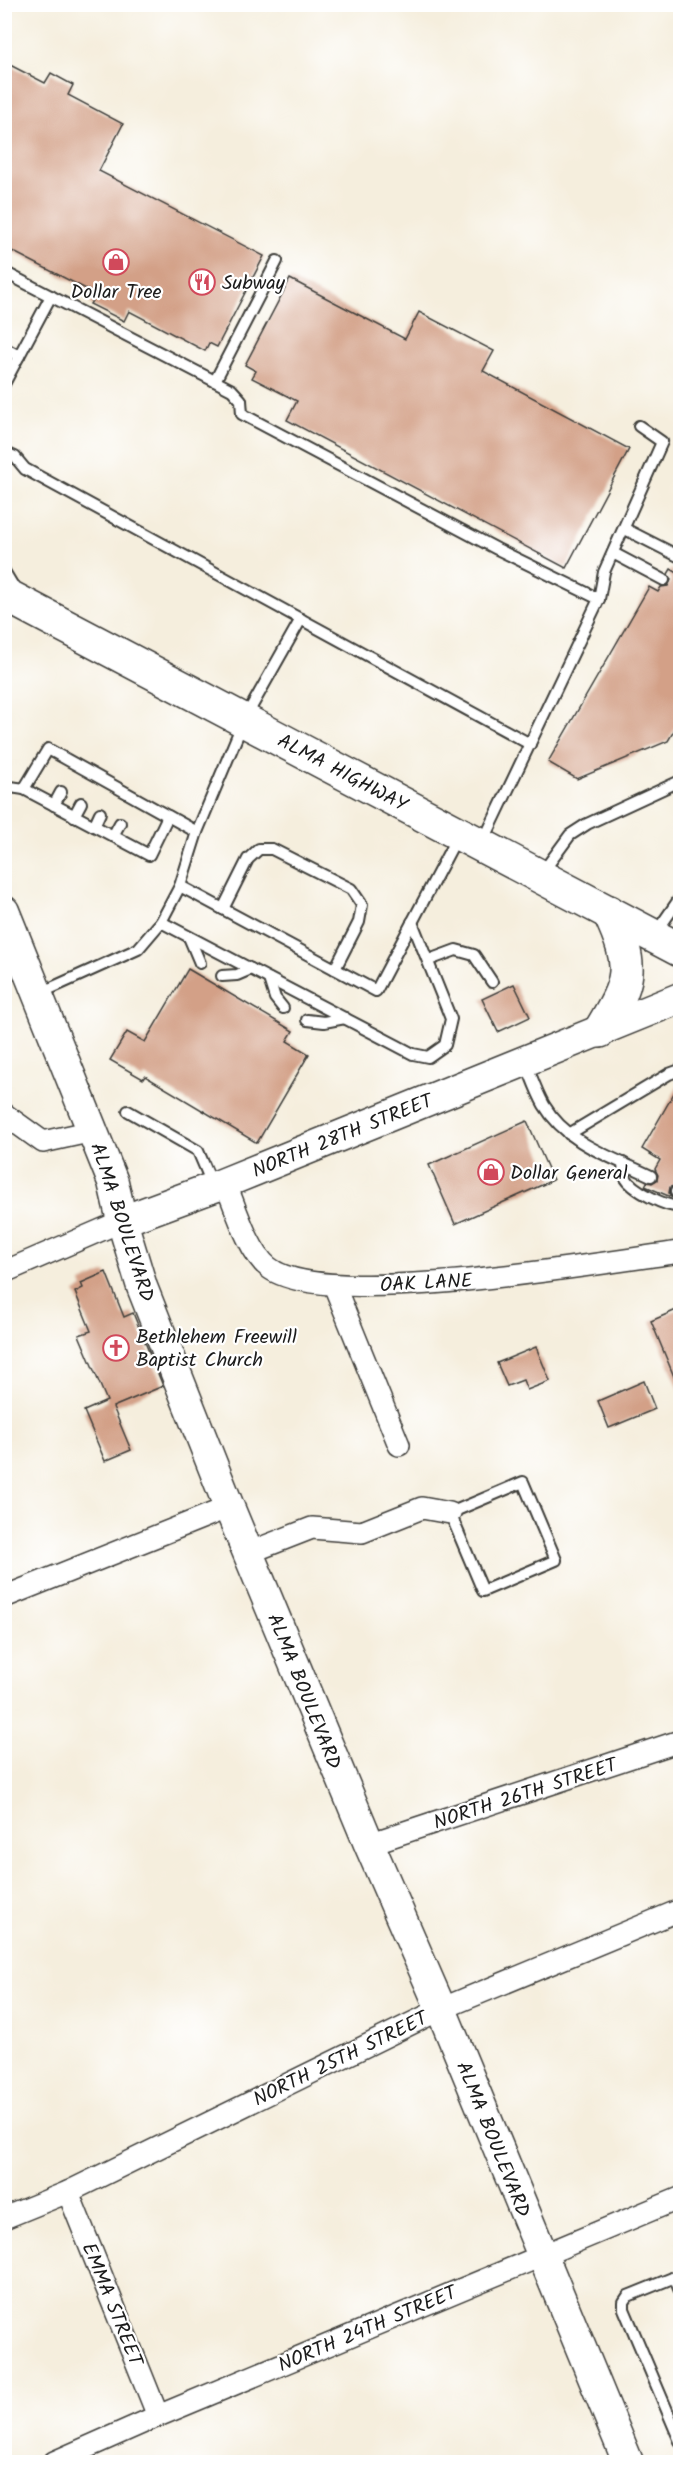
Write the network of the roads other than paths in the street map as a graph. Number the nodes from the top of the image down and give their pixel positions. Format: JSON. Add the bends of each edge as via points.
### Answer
{"nodes":[{"id":1,"x":277,"y":261,"type":"dead end"},
{"id":2,"x":4,"y":272,"type":"edge"},
{"id":3,"x":51,"y":296,"type":"junction"},
{"id":4,"x":4,"y":348,"type":"edge"},
{"id":5,"x":19,"y":356,"type":"junction"},
{"id":6,"x":215,"y":381,"type":"junction"},
{"id":7,"x":4,"y":384,"type":"edge"},
{"id":8,"x":639,"y":426,"type":"dead end"},
{"id":9,"x":4,"y":452,"type":"edge"},
{"id":10,"x":625,"y":529,"type":"junction"},
{"id":11,"x":613,"y":553,"type":"junction"},
{"id":12,"x":681,"y":557,"type":"edge"},
{"id":13,"x":4,"y":571,"type":"edge"},
{"id":14,"x":664,"y":580,"type":"dead end"},
{"id":15,"x":14,"y":599,"type":"edge"},
{"id":16,"x":599,"y":599,"type":"junction"},
{"id":17,"x":301,"y":619,"type":"junction"},
{"id":18,"x":244,"y":720,"type":"junction"},
{"id":19,"x":530,"y":744,"type":"junction"},
{"id":20,"x":76,"y":764,"type":"junction"},
{"id":21,"x":70,"y":775,"type":"dead end"},
{"id":22,"x":95,"y":775,"type":"junction"},
{"id":23,"x":681,"y":781,"type":"edge"},
{"id":24,"x":113,"y":785,"type":"junction"},
{"id":25,"x":4,"y":786,"type":"edge"},
{"id":26,"x":89,"y":786,"type":"dead end"},
{"id":27,"x":24,"y":789,"type":"junction"},
{"id":28,"x":61,"y":792,"type":"dead end"},
{"id":29,"x":108,"y":796,"type":"dead end"},
{"id":30,"x":81,"y":803,"type":"dead end"},
{"id":31,"x":54,"y":805,"type":"junction"},
{"id":32,"x":100,"y":813,"type":"dead end"},
{"id":33,"x":74,"y":816,"type":"junction"},
{"id":34,"x":168,"y":816,"type":"junction"},
{"id":35,"x":120,"y":823,"type":"dead end"},
{"id":36,"x":94,"y":826,"type":"junction"},
{"id":37,"x":197,"y":832,"type":"junction"},
{"id":38,"x":113,"y":836,"type":"junction"},
{"id":39,"x":470,"y":839,"type":"junction"},
{"id":40,"x":539,"y":876,"type":"junction"},
{"id":41,"x":180,"y":886,"type":"junction"},
{"id":42,"x":681,"y":898,"type":"edge"},
{"id":43,"x":224,"y":909,"type":"junction"},
{"id":44,"x":4,"y":911,"type":"edge"},
{"id":45,"x":609,"y":912,"type":"junction"},
{"id":46,"x":161,"y":922,"type":"junction"},
{"id":47,"x":412,"y":922,"type":"junction"},
{"id":48,"x":189,"y":937,"type":"junction"},
{"id":49,"x":667,"y":943,"type":"edge"},
{"id":50,"x":429,"y":960,"type":"junction"},
{"id":51,"x":200,"y":963,"type":"dead end"},
{"id":52,"x":251,"y":969,"type":"junction"},
{"id":53,"x":335,"y":969,"type":"junction"},
{"id":54,"x":222,"y":976,"type":"dead end"},
{"id":55,"x":270,"y":979,"type":"junction"},
{"id":56,"x":492,"y":982,"type":"dead end"},
{"id":57,"x":38,"y":994,"type":"junction"},
{"id":58,"x":681,"y":998,"type":"edge"},
{"id":59,"x":283,"y":1008,"type":"dead end"},
{"id":60,"x":345,"y":1018,"type":"junction"},
{"id":61,"x":307,"y":1020,"type":"dead end"},
{"id":62,"x":600,"y":1031,"type":"junction"},
{"id":63,"x":525,"y":1061,"type":"junction"},
{"id":64,"x":681,"y":1070,"type":"edge"},
{"id":65,"x":128,"y":1110,"type":"dead end"},
{"id":66,"x":4,"y":1114,"type":"edge"},
{"id":67,"x":93,"y":1131,"type":"junction"},
{"id":68,"x":569,"y":1134,"type":"junction"},
{"id":69,"x":622,"y":1163,"type":"junction"},
{"id":70,"x":651,"y":1176,"type":"dead end"},
{"id":71,"x":220,"y":1184,"type":"junction"},
{"id":72,"x":681,"y":1206,"type":"edge"},
{"id":73,"x":122,"y":1221,"type":"junction"},
{"id":74,"x":681,"y":1252,"type":"edge"},
{"id":75,"x":4,"y":1272,"type":"edge"},
{"id":76,"x":334,"y":1285,"type":"junction"},
{"id":77,"x":399,"y":1445,"type":"dead end"},
{"id":78,"x":229,"y":1507,"type":"junction"},
{"id":79,"x":450,"y":1513,"type":"junction"},
{"id":80,"x":248,"y":1553,"type":"junction"},
{"id":81,"x":4,"y":1597,"type":"edge"},
{"id":82,"x":681,"y":1741,"type":"edge"},
{"id":83,"x":369,"y":1844,"type":"junction"},
{"id":84,"x":681,"y":1910,"type":"edge"},
{"id":85,"x":441,"y":2009,"type":"junction"},
{"id":86,"x":68,"y":2192,"type":"junction"},
{"id":87,"x":681,"y":2198,"type":"edge"},
{"id":88,"x":4,"y":2218,"type":"edge"},
{"id":89,"x":542,"y":2255,"type":"junction"},
{"id":90,"x":677,"y":2276,"type":"edge"},
{"id":91,"x":681,"y":2291,"type":"edge"},
{"id":92,"x":158,"y":2416,"type":"junction"},
{"id":93,"x":681,"y":2441,"type":"edge"},
{"id":94,"x":54,"y":2463,"type":"edge"},
{"id":95,"x":628,"y":2463,"type":"edge"}],
"edges":[{"from":1,"to":6,"type":"lane"},
{"from":2,"to":3,"type":"lane"},
{"from":3,"to":5,"type":"lane"},
{"from":3,"to":6,"type":"lane"},
{"from":4,"to":5,"type":"lane"},
{"from":5,"to":7,"type":"lane"},
{"from":6,"to":16,"type":"lane","via":[[241,400],[242,414]]},
{"from":8,"to":10,"type":"lane","via":[[662,442]]},
{"from":9,"to":17,"type":"lane","via":[[15,457],[25,469]]},
{"from":10,"to":11,"type":"lane"},
{"from":10,"to":12,"type":"lane"},
{"from":11,"to":14,"type":"lane"},
{"from":11,"to":16,"type":"lane","via":[[604,572]]},
{"from":13,"to":15,"type":"lane"},
{"from":15,"to":18,"type":"main road","name":"ALMA HIGHWAY"},
{"from":16,"to":19,"type":"lane"},
{"from":17,"to":18,"type":"lane"},
{"from":17,"to":19,"type":"lane"},
{"from":18,"to":37,"type":"lane"},
{"from":18,"to":39,"type":"main road","name":"ALMA HIGHWAY"},
{"from":19,"to":39,"type":"lane"},
{"from":20,"to":21,"type":"lane"},
{"from":20,"to":22,"type":"lane"},
{"from":20,"to":27,"type":"lane","via":[[48,748]]},
{"from":22,"to":24,"type":"lane"},
{"from":22,"to":26,"type":"lane"},
{"from":23,"to":40,"type":"lane","via":[[570,835]]},
{"from":24,"to":29,"type":"lane"},
{"from":24,"to":34,"type":"lane","via":[[130,801]]},
{"from":25,"to":27,"type":"lane"},
{"from":27,"to":31,"type":"lane"},
{"from":28,"to":31,"type":"lane"},
{"from":30,"to":33,"type":"lane"},
{"from":31,"to":33,"type":"lane"},
{"from":32,"to":36,"type":"lane"},
{"from":33,"to":36,"type":"lane"},
{"from":34,"to":37,"type":"lane"},
{"from":34,"to":38,"type":"lane","via":[[149,855]]},
{"from":35,"to":38,"type":"lane"},
{"from":36,"to":38,"type":"lane"},
{"from":37,"to":41,"type":"lane"},
{"from":39,"to":40,"type":"main road","name":"ALMA HIGHWAY"},
{"from":39,"to":47,"type":"lane"},
{"from":40,"to":45,"type":"main road","name":"ALMA HIGHWAY"},
{"from":41,"to":43,"type":"lane"},
{"from":41,"to":46,"type":"lane"},
{"from":42,"to":49,"type":"lane"},
{"from":43,"to":53,"type":"lane"},
{"from":43,"to":53,"type":"lane","via":[[248,859],[259,849],[272,849],[351,889],[362,905],[359,922]]},
{"from":44,"to":57,"type":"street","name":"ALMA BOULEVARD"},
{"from":45,"to":49,"type":"main road","name":"ALMA HIGHWAY"},
{"from":45,"to":62,"type":"main road","via":[[622,940],[628,968],[625,985]]},
{"from":46,"to":48,"type":"lane"},
{"from":46,"to":57,"type":"lane","via":[[138,949]]},
{"from":47,"to":50,"type":"lane"},
{"from":47,"to":53,"type":"lane","via":[[376,991]]},
{"from":48,"to":51,"type":"lane"},
{"from":48,"to":52,"type":"lane"},
{"from":50,"to":56,"type":"lane","via":[[456,950],[474,955]]},
{"from":50,"to":60,"type":"lane","via":[[451,1019],[445,1045],[428,1057],[413,1054]]},
{"from":52,"to":54,"type":"lane"},
{"from":52,"to":55,"type":"lane"},
{"from":55,"to":59,"type":"lane","via":[[275,998]]},
{"from":55,"to":60,"type":"lane"},
{"from":57,"to":67,"type":"street","name":"ALMA BOULEVARD"},
{"from":58,"to":62,"type":"street","name":"NORTH 28TH STREET"},
{"from":60,"to":61,"type":"lane"},
{"from":62,"to":63,"type":"street","name":"NORTH 28TH STREET"},
{"from":63,"to":68,"type":"lane","via":[[543,1103],[558,1126]]},
{"from":63,"to":71,"type":"street","name":"NORTH 28TH STREET"},
{"from":64,"to":68,"type":"lane"},
{"from":65,"to":71,"type":"lane","via":[[198,1151]]},
{"from":66,"to":67,"type":"street","via":[[43,1142]]},
{"from":67,"to":73,"type":"street","name":"ALMA BOULEVARD","via":[[113,1182]]},
{"from":68,"to":69,"type":"lane"},
{"from":69,"to":70,"type":"lane"},
{"from":69,"to":72,"type":"lane","via":[[625,1177],[632,1185],[667,1206]]},
{"from":71,"to":73,"type":"street","name":"NORTH 28TH STREET"},
{"from":71,"to":76,"type":"street","name":"OAK LANE","via":[[254,1250],[268,1267],[288,1277]]},
{"from":73,"to":75,"type":"street","name":"NORTH 28TH STREET"},
{"from":73,"to":78,"type":"street","name":"ALMA BOULEVARD","via":[[142,1287]]},
{"from":74,"to":76,"type":"street","name":"OAK LANE","via":[[431,1285]]},
{"from":76,"to":77,"type":"street"},
{"from":78,"to":80,"type":"street","name":"ALMA BOULEVARD"},
{"from":78,"to":81,"type":"street"},
{"from":79,"to":79,"type":"lane","via":[[523,1482],[556,1560],[483,1591]]},
{"from":79,"to":80,"type":"street","via":[[422,1508],[362,1532],[312,1528]]},
{"from":80,"to":83,"type":"street","name":"ALMA BOULEVARD"},
{"from":82,"to":83,"type":"street","name":"NORTH 26TH STREET"},
{"from":83,"to":85,"type":"street","name":"ALMA BOULEVARD"},
{"from":84,"to":85,"type":"street","name":"NORTH 25TH STREET"},
{"from":85,"to":86,"type":"street","name":"NORTH 25TH STREET"},
{"from":85,"to":89,"type":"street","name":"ALMA BOULEVARD"},
{"from":86,"to":88,"type":"street","name":"NORTH 25TH STREET"},
{"from":86,"to":92,"type":"street","name":"EMMA STREET"},
{"from":87,"to":89,"type":"street","name":"NORTH 24TH STREET"},
{"from":89,"to":92,"type":"street","name":"NORTH 24TH STREET"},
{"from":89,"to":95,"type":"street","name":"ALMA BOULEVARD"},
{"from":90,"to":91,"type":"lane"},
{"from":90,"to":93,"type":"lane","via":[[628,2296],[624,2309]]},
{"from":92,"to":94,"type":"street","name":"NORTH 24TH STREET"}]}
